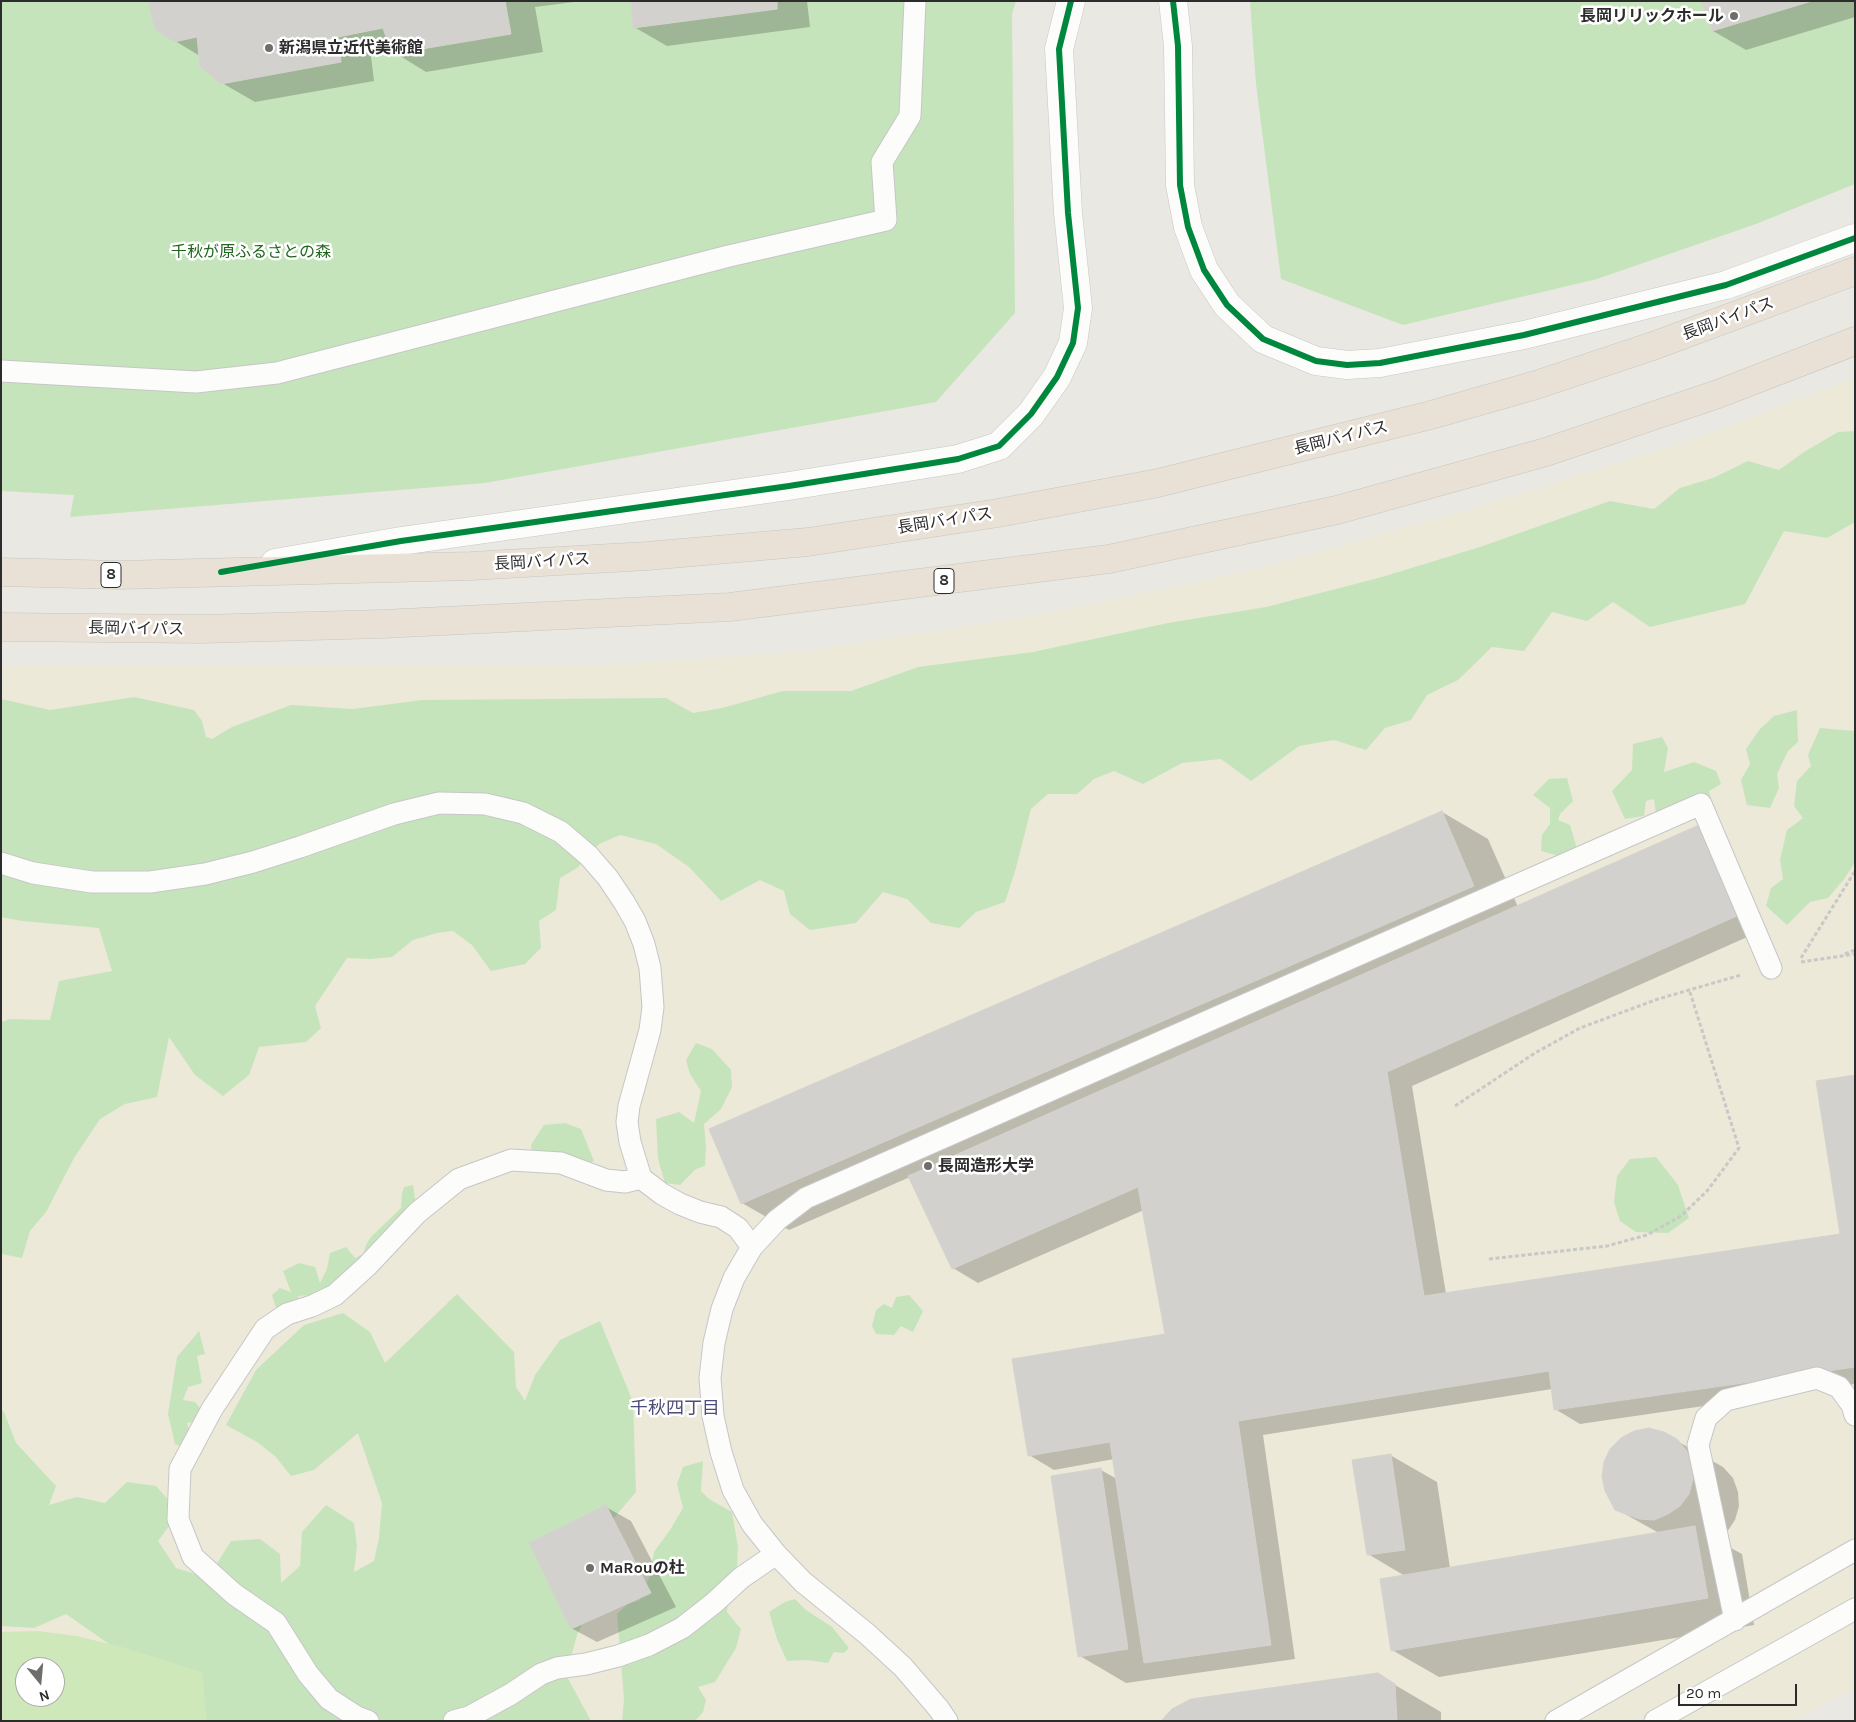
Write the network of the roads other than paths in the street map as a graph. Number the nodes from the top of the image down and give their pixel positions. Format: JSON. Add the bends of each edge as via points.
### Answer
{"nodes":[{"id":1,"x":916,"y":1,"type":"edge"},
{"id":2,"x":1071,"y":1,"type":"edge"},
{"id":3,"x":1172,"y":1,"type":"edge"},
{"id":4,"x":1855,"y":238,"type":"edge"},
{"id":5,"x":1855,"y":271,"type":"edge"},
{"id":6,"x":1855,"y":341,"type":"edge"},
{"id":7,"x":1,"y":371,"type":"edge"},
{"id":8,"x":1,"y":572,"type":"edge"},
{"id":9,"x":221,"y":572,"type":"junction"},
{"id":10,"x":1,"y":627,"type":"edge"},
{"id":11,"x":1,"y":863,"type":"edge"},
{"id":12,"x":1771,"y":968,"type":"road end"},
{"id":13,"x":642,"y":1178,"type":"junction"},
{"id":14,"x":752,"y":1247,"type":"junction"},
{"id":15,"x":1855,"y":1415,"type":"edge"},
{"id":16,"x":1855,"y":1550,"type":"edge"},
{"id":17,"x":776,"y":1554,"type":"junction"},
{"id":18,"x":1855,"y":1608,"type":"edge"},
{"id":19,"x":1735,"y":1620,"type":"junction"},
{"id":20,"x":1664,"y":1718,"type":"edge"},
{"id":21,"x":368,"y":1721,"type":"edge"},
{"id":22,"x":454,"y":1721,"type":"edge"},
{"id":23,"x":947,"y":1721,"type":"edge"},
{"id":24,"x":1556,"y":1721,"type":"edge"}],
"edges":[{"from":1,"to":7,"type":"lane","via":[[910,116],[882,162],[886,220],[729,256],[278,373],[196,382]]},
{"from":2,"to":9,"type":"street","via":[[1059,49],[1068,213],[1078,308],[1073,343],[1057,377],[1031,414],[1000,446],[958,459],[401,541]]},
{"from":3,"to":4,"type":"street","via":[[1178,46],[1180,185],[1188,227],[1204,270],[1227,305],[1264,339],[1316,361],[1347,365],[1380,363],[1524,335],[1726,285]]},
{"from":5,"to":9,"type":"highway","name":"長岡バイパス","number":"8","via":[[1653,346],[1536,385],[1431,415],[1158,483],[998,513],[808,542],[647,556],[471,566]]},
{"from":6,"to":10,"type":"highway","name":"長岡バイパス","number":"8","via":[[1718,394],[1546,452],[1337,510],[1110,559],[730,608],[229,628]]},
{"from":8,"to":9,"type":"highway","name":"長岡バイパス","number":"8","via":[[120,575]]},
{"from":11,"to":13,"type":"lane","via":[[33,873],[92,882],[150,882],[205,874],[243,864],[394,814],[438,804],[485,804],[523,813],[561,832],[589,856],[624,902],[644,944],[650,968],[653,1007],[627,1122]]},
{"from":12,"to":14,"type":"lane","via":[[1702,804],[806,1198],[777,1220]]},
{"from":13,"to":14,"type":"lane","via":[[680,1204],[721,1217],[738,1228]]},
{"from":13,"to":21,"type":"lane","via":[[625,1182],[606,1180],[561,1163],[511,1160],[459,1179],[417,1213],[335,1295],[287,1314],[265,1329],[212,1409],[180,1469],[178,1519],[193,1558],[234,1594],[276,1622],[308,1674],[329,1699]]},
{"from":14,"to":17,"type":"lane","via":[[734,1278],[722,1309],[710,1378],[713,1416],[733,1490],[752,1524]]},
{"from":15,"to":19,"type":"lane","via":[[1839,1387],[1818,1378],[1726,1400],[1706,1418],[1698,1445]]},
{"from":16,"to":19,"type":"lane"},
{"from":17,"to":22,"type":"lane","via":[[741,1578],[682,1628],[618,1656],[549,1671],[477,1712]]},
{"from":17,"to":23,"type":"lane","via":[[803,1582],[903,1667]]},
{"from":18,"to":20,"type":"lane"},
{"from":19,"to":24,"type":"lane"}]}
